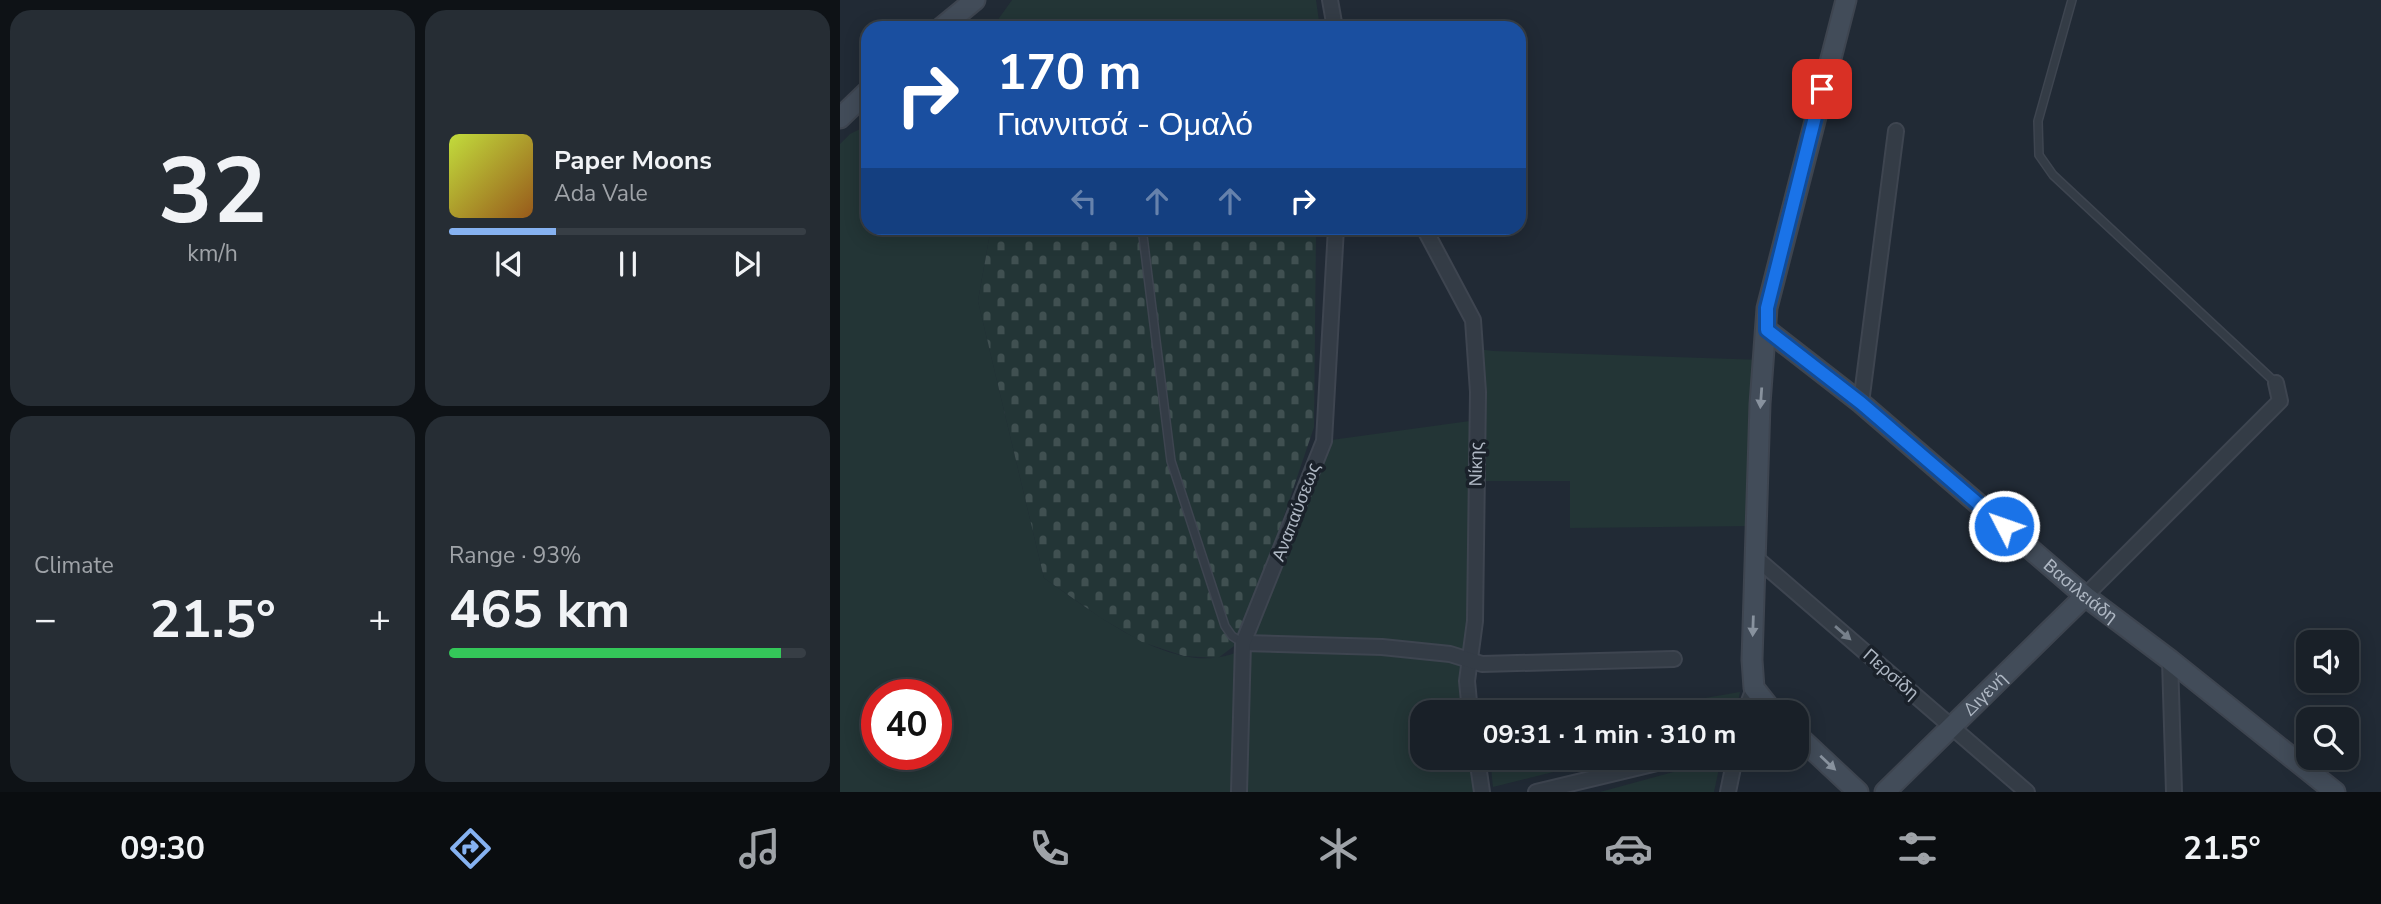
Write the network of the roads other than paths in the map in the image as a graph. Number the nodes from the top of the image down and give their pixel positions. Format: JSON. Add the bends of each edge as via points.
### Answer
{"nodes":[{"id":1,"x":975,"y":0,"type":"edge"},
{"id":2,"x":1330,"y":0,"type":"edge"},
{"id":3,"x":1846,"y":0,"type":"edge"},
{"id":4,"x":2072,"y":0,"type":"edge"},
{"id":5,"x":950,"y":21,"type":"edge"},
{"id":6,"x":1334,"y":21,"type":"edge"},
{"id":7,"x":861,"y":97,"type":"edge"},
{"id":8,"x":840,"y":118,"type":"edge"},
{"id":9,"x":1896,"y":131,"type":"dead end"},
{"id":10,"x":1143,"y":235,"type":"edge"},
{"id":11,"x":1336,"y":235,"type":"edge"},
{"id":12,"x":1428,"y":235,"type":"edge"},
{"id":13,"x":1767,"y":330,"type":"junction"},
{"id":14,"x":2276,"y":383,"type":"joint"},
{"id":15,"x":1861,"y":403,"type":"junction"},
{"id":16,"x":1755,"y":556,"type":"junction"},
{"id":17,"x":2085,"y":596,"type":"junction"},
{"id":18,"x":1243,"y":643,"type":"junction"},
{"id":19,"x":1674,"y":659,"type":"dead end"},
{"id":20,"x":2170,"y":660,"type":"junction"},
{"id":21,"x":1470,"y":661,"type":"junction"},
{"id":22,"x":1754,"y":688,"type":"junction"},
{"id":23,"x":1469,"y":700,"type":"edge"},
{"id":24,"x":1750,"y":700,"type":"edge"},
{"id":25,"x":1764,"y":700,"type":"edge"},
{"id":26,"x":1950,"y":726,"type":"junction"},
{"id":27,"x":1809,"y":746,"type":"edge"},
{"id":28,"x":1479,"y":770,"type":"edge"},
{"id":29,"x":1628,"y":770,"type":"edge"},
{"id":30,"x":1733,"y":770,"type":"edge"},
{"id":31,"x":1239,"y":792,"type":"edge"},
{"id":32,"x":1482,"y":792,"type":"edge"},
{"id":33,"x":1536,"y":792,"type":"edge"},
{"id":34,"x":1728,"y":792,"type":"edge"},
{"id":35,"x":1858,"y":792,"type":"edge"},
{"id":36,"x":1885,"y":792,"type":"edge"},
{"id":37,"x":2027,"y":792,"type":"edge"},
{"id":38,"x":2174,"y":792,"type":"edge"},
{"id":39,"x":2335,"y":792,"type":"edge"}],
"edges":[{"from":1,"to":5,"type":"street"},
{"from":2,"to":6,"type":"street"},
{"from":3,"to":13,"type":"street","via":[[1767,308]]},
{"from":4,"to":14,"type":"lane","via":[[2038,121],[2039,155],[2053,175]]},
{"from":7,"to":8,"type":"street"},
{"from":9,"to":15,"type":"street"},
{"from":10,"to":18,"type":"lane","via":[[1171,461],[1225,626]]},
{"from":11,"to":18,"type":"street","name":"Αναπαύσεως","via":[[1324,441]]},
{"from":12,"to":21,"type":"street","name":"Νίκης","via":[[1476,334],[1475,621]]},
{"from":13,"to":15,"type":"street","name":"Βασιλειάδη"},
{"from":13,"to":16,"type":"street","one_way":true},
{"from":14,"to":17,"type":"street","via":[[2280,401]]},
{"from":15,"to":17,"type":"street","name":"Βασιλειάδη"},
{"from":16,"to":22,"type":"street","one_way":true},
{"from":16,"to":26,"type":"street","name":"Περσίδη","one_way":true},
{"from":17,"to":20,"type":"street","name":"Βασιλειάδη"},
{"from":17,"to":26,"type":"street","name":"Διγενή"},
{"from":18,"to":21,"type":"street","via":[[1382,647],[1450,654]]},
{"from":18,"to":31,"type":"street","name":"Αναπαύσεως"},
{"from":19,"to":21,"type":"street"},
{"from":20,"to":38,"type":"street"},
{"from":20,"to":39,"type":"street","name":"Βασιλειάδη"},
{"from":21,"to":23,"type":"street","name":"Νίκης"},
{"from":22,"to":24,"type":"street"},
{"from":22,"to":25,"type":"street"},
{"from":26,"to":36,"type":"street","name":"Διγενή"},
{"from":26,"to":37,"type":"street","name":"Περσίδη"},
{"from":27,"to":35,"type":"street","one_way":true},
{"from":28,"to":32,"type":"street"},
{"from":29,"to":33,"type":"street"},
{"from":30,"to":34,"type":"street"}]}
